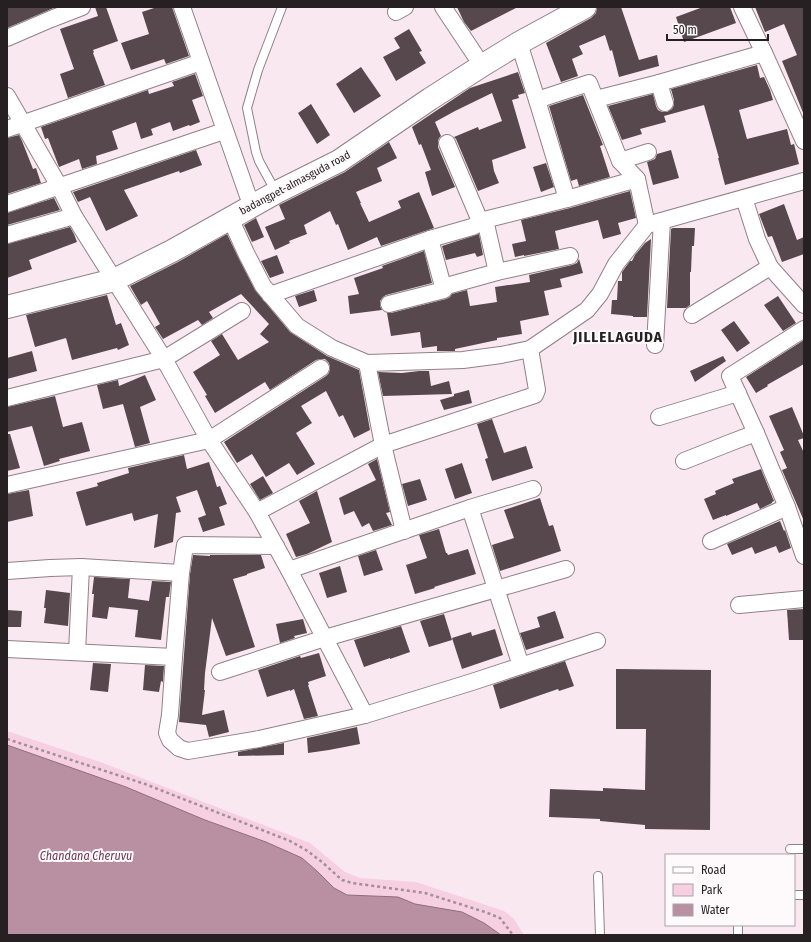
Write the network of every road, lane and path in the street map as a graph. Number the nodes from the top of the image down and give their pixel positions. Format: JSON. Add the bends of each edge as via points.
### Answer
{"nodes":[{"id":1,"x":82,"y":7,"type":"edge"},
{"id":2,"x":182,"y":7,"type":"edge"},
{"id":3,"x":282,"y":7,"type":"edge"},
{"id":4,"x":443,"y":7,"type":"edge"},
{"id":5,"x":560,"y":7,"type":"edge"},
{"id":6,"x":585,"y":7,"type":"edge"},
{"id":7,"x":742,"y":7,"type":"edge"},
{"id":8,"x":49,"y":13,"type":"edge"},
{"id":9,"x":7,"y":38,"type":"edge"},
{"id":10,"x":519,"y":43,"type":"junction"},
{"id":11,"x":764,"y":53,"type":"junction"},
{"id":12,"x":475,"y":55,"type":"junction"},
{"id":13,"x":201,"y":62,"type":"junction"},
{"id":14,"x":659,"y":83,"type":"junction"},
{"id":15,"x":7,"y":96,"type":"edge"},
{"id":16,"x":596,"y":99,"type":"junction"},
{"id":17,"x":537,"y":100,"type":"junction"},
{"id":18,"x":665,"y":103,"type":"dead end"},
{"id":19,"x":23,"y":124,"type":"junction"},
{"id":20,"x":7,"y":129,"type":"edge"},
{"id":21,"x":224,"y":131,"type":"junction"},
{"id":22,"x":804,"y":141,"type":"edge"},
{"id":23,"x":447,"y":143,"type":"dead end"},
{"id":24,"x":648,"y":152,"type":"dead end"},
{"id":25,"x":620,"y":161,"type":"junction"},
{"id":26,"x":637,"y":179,"type":"junction"},
{"id":27,"x":804,"y":181,"type":"edge"},
{"id":28,"x":271,"y":183,"type":"junction"},
{"id":29,"x":59,"y":186,"type":"junction"},
{"id":30,"x":248,"y":196,"type":"junction"},
{"id":31,"x":744,"y":198,"type":"junction"},
{"id":32,"x":567,"y":199,"type":"junction"},
{"id":33,"x":7,"y":204,"type":"edge"},
{"id":34,"x":74,"y":216,"type":"junction"},
{"id":35,"x":230,"y":218,"type":"junction"},
{"id":36,"x":483,"y":221,"type":"junction"},
{"id":37,"x":654,"y":223,"type":"junction"},
{"id":38,"x":7,"y":235,"type":"edge"},
{"id":39,"x":430,"y":239,"type":"junction"},
{"id":40,"x":570,"y":256,"type":"dead end"},
{"id":41,"x":770,"y":267,"type":"junction"},
{"id":42,"x":497,"y":272,"type":"junction"},
{"id":43,"x":110,"y":273,"type":"junction"},
{"id":44,"x":443,"y":286,"type":"junction"},
{"id":45,"x":7,"y":294,"type":"edge"},
{"id":46,"x":270,"y":295,"type":"junction"},
{"id":47,"x":389,"y":304,"type":"dead end"},
{"id":48,"x":804,"y":305,"type":"edge"},
{"id":49,"x":7,"y":307,"type":"edge"},
{"id":50,"x":242,"y":311,"type":"dead end"},
{"id":51,"x":692,"y":315,"type":"dead end"},
{"id":52,"x":804,"y":329,"type":"edge"},
{"id":53,"x":655,"y":345,"type":"dead end"},
{"id":54,"x":530,"y":349,"type":"junction"},
{"id":55,"x":164,"y":359,"type":"junction"},
{"id":56,"x":367,"y":363,"type":"junction"},
{"id":57,"x":321,"y":368,"type":"dead end"},
{"id":58,"x":738,"y":393,"type":"junction"},
{"id":59,"x":7,"y":398,"type":"edge"},
{"id":60,"x":660,"y":417,"type":"dead end"},
{"id":61,"x":756,"y":433,"type":"junction"},
{"id":62,"x":209,"y":440,"type":"junction"},
{"id":63,"x":383,"y":445,"type":"junction"},
{"id":64,"x":684,"y":461,"type":"dead end"},
{"id":65,"x":7,"y":485,"type":"edge"},
{"id":66,"x":534,"y":489,"type":"dead end"},
{"id":67,"x":787,"y":507,"type":"junction"},
{"id":68,"x":470,"y":508,"type":"junction"},
{"id":69,"x":257,"y":512,"type":"junction"},
{"id":70,"x":404,"y":531,"type":"junction"},
{"id":71,"x":711,"y":541,"type":"dead end"},
{"id":72,"x":276,"y":546,"type":"junction"},
{"id":73,"x":804,"y":556,"type":"edge"},
{"id":74,"x":81,"y":567,"type":"junction"},
{"id":75,"x":566,"y":569,"type":"dead end"},
{"id":76,"x":289,"y":570,"type":"junction"},
{"id":77,"x":7,"y":571,"type":"edge"},
{"id":78,"x":181,"y":573,"type":"junction"},
{"id":79,"x":496,"y":590,"type":"junction"},
{"id":80,"x":804,"y":599,"type":"edge"},
{"id":81,"x":739,"y":606,"type":"dead end"},
{"id":82,"x":325,"y":638,"type":"junction"},
{"id":83,"x":597,"y":641,"type":"dead end"},
{"id":84,"x":7,"y":649,"type":"edge"},
{"id":85,"x":77,"y":652,"type":"junction"},
{"id":86,"x":174,"y":657,"type":"junction"},
{"id":87,"x":520,"y":666,"type":"junction"},
{"id":88,"x":220,"y":672,"type":"dead end"},
{"id":89,"x":365,"y":715,"type":"junction"},
{"id":90,"x":7,"y":738,"type":"edge"},
{"id":91,"x":790,"y":849,"type":"dead end"},
{"id":92,"x":804,"y":849,"type":"edge"},
{"id":93,"x":598,"y":876,"type":"dead end"},
{"id":94,"x":513,"y":935,"type":"edge"},
{"id":95,"x":600,"y":935,"type":"edge"}],
"edges":[{"from":1,"to":8,"type":"street"},
{"from":2,"to":13,"type":"street"},
{"from":3,"to":28,"type":"lane","via":[[246,108],[259,161]]},
{"from":4,"to":12,"type":"street"},
{"from":5,"to":12,"type":"street","name":"badangpet-almasguda road"},
{"from":6,"to":10,"type":"street","name":"badangpet-almasguda road"},
{"from":7,"to":11,"type":"street"},
{"from":8,"to":9,"type":"street"},
{"from":10,"to":17,"type":"street"},
{"from":10,"to":35,"type":"street","name":"badangpet-almasguda road","via":[[339,161]]},
{"from":11,"to":14,"type":"street"},
{"from":11,"to":22,"type":"street"},
{"from":12,"to":28,"type":"street","name":"badangpet-almasguda road","via":[[334,146]]},
{"from":13,"to":19,"type":"street"},
{"from":13,"to":21,"type":"street"},
{"from":14,"to":16,"type":"street"},
{"from":14,"to":18,"type":"street"},
{"from":15,"to":19,"type":"street"},
{"from":16,"to":17,"type":"street","via":[[590,83]]},
{"from":16,"to":25,"type":"street"},
{"from":17,"to":32,"type":"street"},
{"from":19,"to":20,"type":"street"},
{"from":19,"to":29,"type":"street"},
{"from":21,"to":29,"type":"street"},
{"from":21,"to":30,"type":"street"},
{"from":23,"to":36,"type":"street"},
{"from":24,"to":25,"type":"street"},
{"from":25,"to":26,"type":"street"},
{"from":26,"to":32,"type":"street"},
{"from":26,"to":37,"type":"street"},
{"from":27,"to":31,"type":"street"},
{"from":28,"to":30,"type":"street","name":"badangpet-almasguda road"},
{"from":29,"to":33,"type":"street"},
{"from":29,"to":34,"type":"street"},
{"from":30,"to":43,"type":"street","name":"badangpet-almasguda road","via":[[225,206]]},
{"from":31,"to":37,"type":"street"},
{"from":31,"to":41,"type":"street","via":[[757,239]]},
{"from":32,"to":36,"type":"street"},
{"from":34,"to":38,"type":"street"},
{"from":34,"to":43,"type":"street"},
{"from":35,"to":43,"type":"street","name":"badangpet-almasguda road","via":[[172,251]]},
{"from":35,"to":46,"type":"street","via":[[263,286]]},
{"from":36,"to":39,"type":"street","via":[[472,227]]},
{"from":36,"to":42,"type":"street"},
{"from":37,"to":53,"type":"street"},
{"from":37,"to":54,"type":"street","via":[[616,264],[600,294],[587,310]]},
{"from":39,"to":44,"type":"street"},
{"from":39,"to":46,"type":"street"},
{"from":40,"to":42,"type":"street"},
{"from":41,"to":48,"type":"street"},
{"from":41,"to":51,"type":"street"},
{"from":42,"to":44,"type":"street"},
{"from":43,"to":45,"type":"street","name":"badangpet-almasguda road"},
{"from":43,"to":49,"type":"street","name":"badangpet-almasguda road"},
{"from":43,"to":55,"type":"street"},
{"from":44,"to":47,"type":"street","via":[[444,290]]},
{"from":46,"to":56,"type":"street","via":[[297,326],[332,348]]},
{"from":50,"to":55,"type":"street"},
{"from":52,"to":58,"type":"street","via":[[730,376]]},
{"from":54,"to":56,"type":"street","via":[[501,356],[464,360]]},
{"from":54,"to":63,"type":"street","via":[[537,390],[535,395]]},
{"from":55,"to":59,"type":"street"},
{"from":55,"to":62,"type":"street"},
{"from":56,"to":63,"type":"street"},
{"from":57,"to":62,"type":"street"},
{"from":58,"to":60,"type":"street"},
{"from":58,"to":61,"type":"street"},
{"from":61,"to":64,"type":"street"},
{"from":61,"to":67,"type":"street"},
{"from":62,"to":65,"type":"street"},
{"from":62,"to":69,"type":"street"},
{"from":63,"to":69,"type":"street"},
{"from":63,"to":70,"type":"street"},
{"from":66,"to":68,"type":"street"},
{"from":67,"to":71,"type":"street"},
{"from":67,"to":73,"type":"street"},
{"from":68,"to":70,"type":"street"},
{"from":68,"to":79,"type":"street"},
{"from":69,"to":72,"type":"street"},
{"from":70,"to":76,"type":"street"},
{"from":72,"to":76,"type":"street"},
{"from":72,"to":78,"type":"street","via":[[185,545]]},
{"from":74,"to":77,"type":"street"},
{"from":74,"to":78,"type":"street"},
{"from":74,"to":85,"type":"street"},
{"from":75,"to":79,"type":"street"},
{"from":76,"to":82,"type":"street"},
{"from":78,"to":86,"type":"street"},
{"from":79,"to":82,"type":"street"},
{"from":79,"to":87,"type":"street"},
{"from":80,"to":81,"type":"street"},
{"from":82,"to":88,"type":"street"},
{"from":82,"to":89,"type":"street"},
{"from":83,"to":87,"type":"street"},
{"from":84,"to":85,"type":"street"},
{"from":85,"to":86,"type":"street"},
{"from":86,"to":89,"type":"street","via":[[167,733],[170,740],[179,748],[188,751],[244,742]]},
{"from":87,"to":89,"type":"street"},
{"from":90,"to":94,"type":"path","via":[[145,784],[290,841],[306,850],[342,880],[425,893],[485,912],[500,918]]},
{"from":91,"to":92,"type":"lane"},
{"from":93,"to":95,"type":"lane"}]}
